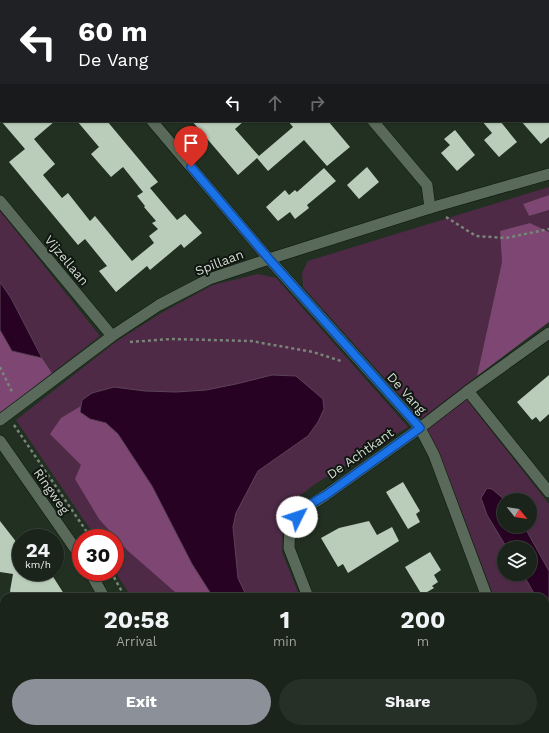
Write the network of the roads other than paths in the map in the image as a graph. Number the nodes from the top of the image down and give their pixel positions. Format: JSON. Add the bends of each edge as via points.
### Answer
{"nodes":[{"id":1,"x":153,"y":122,"type":"edge"},
{"id":2,"x":374,"y":122,"type":"edge"},
{"id":3,"x":549,"y":174,"type":"edge"},
{"id":4,"x":0,"y":201,"type":"edge"},
{"id":5,"x":430,"y":208,"type":"junction"},
{"id":6,"x":269,"y":259,"type":"junction"},
{"id":7,"x":549,"y":333,"type":"edge"},
{"id":8,"x":112,"y":336,"type":"junction"},
{"id":9,"x":468,"y":391,"type":"junction"},
{"id":10,"x":3,"y":418,"type":"edge"},
{"id":11,"x":420,"y":428,"type":"junction"},
{"id":12,"x":0,"y":441,"type":"edge"},
{"id":13,"x":549,"y":492,"type":"edge"},
{"id":14,"x":72,"y":544,"type":"edge"},
{"id":15,"x":95,"y":581,"type":"edge"},
{"id":16,"x":102,"y":593,"type":"edge"},
{"id":17,"x":306,"y":593,"type":"edge"},
{"id":18,"x":486,"y":593,"type":"edge"}],
"edges":[{"from":1,"to":6,"type":"street","name":"De Vang"},
{"from":2,"to":5,"type":"street","via":[[428,185]]},
{"from":3,"to":5,"type":"street","name":"Spillaan"},
{"from":4,"to":8,"type":"street","name":"Vijzellaan"},
{"from":5,"to":6,"type":"street","name":"Spillaan"},
{"from":6,"to":8,"type":"street","name":"Spillaan","via":[[209,279],[159,304]]},
{"from":6,"to":11,"type":"street","name":"De Vang"},
{"from":7,"to":9,"type":"street","name":"De Achtkant"},
{"from":8,"to":10,"type":"street","name":"Spillaan"},
{"from":9,"to":11,"type":"street","name":"De Achtkant"},
{"from":9,"to":13,"type":"street"},
{"from":11,"to":17,"type":"street","name":"De Achtkant","via":[[304,508],[290,525],[289,548]]},
{"from":11,"to":18,"type":"street","name":"De Vang","via":[[434,455]]},
{"from":12,"to":14,"type":"street","name":"Ringweg"},
{"from":15,"to":16,"type":"street"}]}
